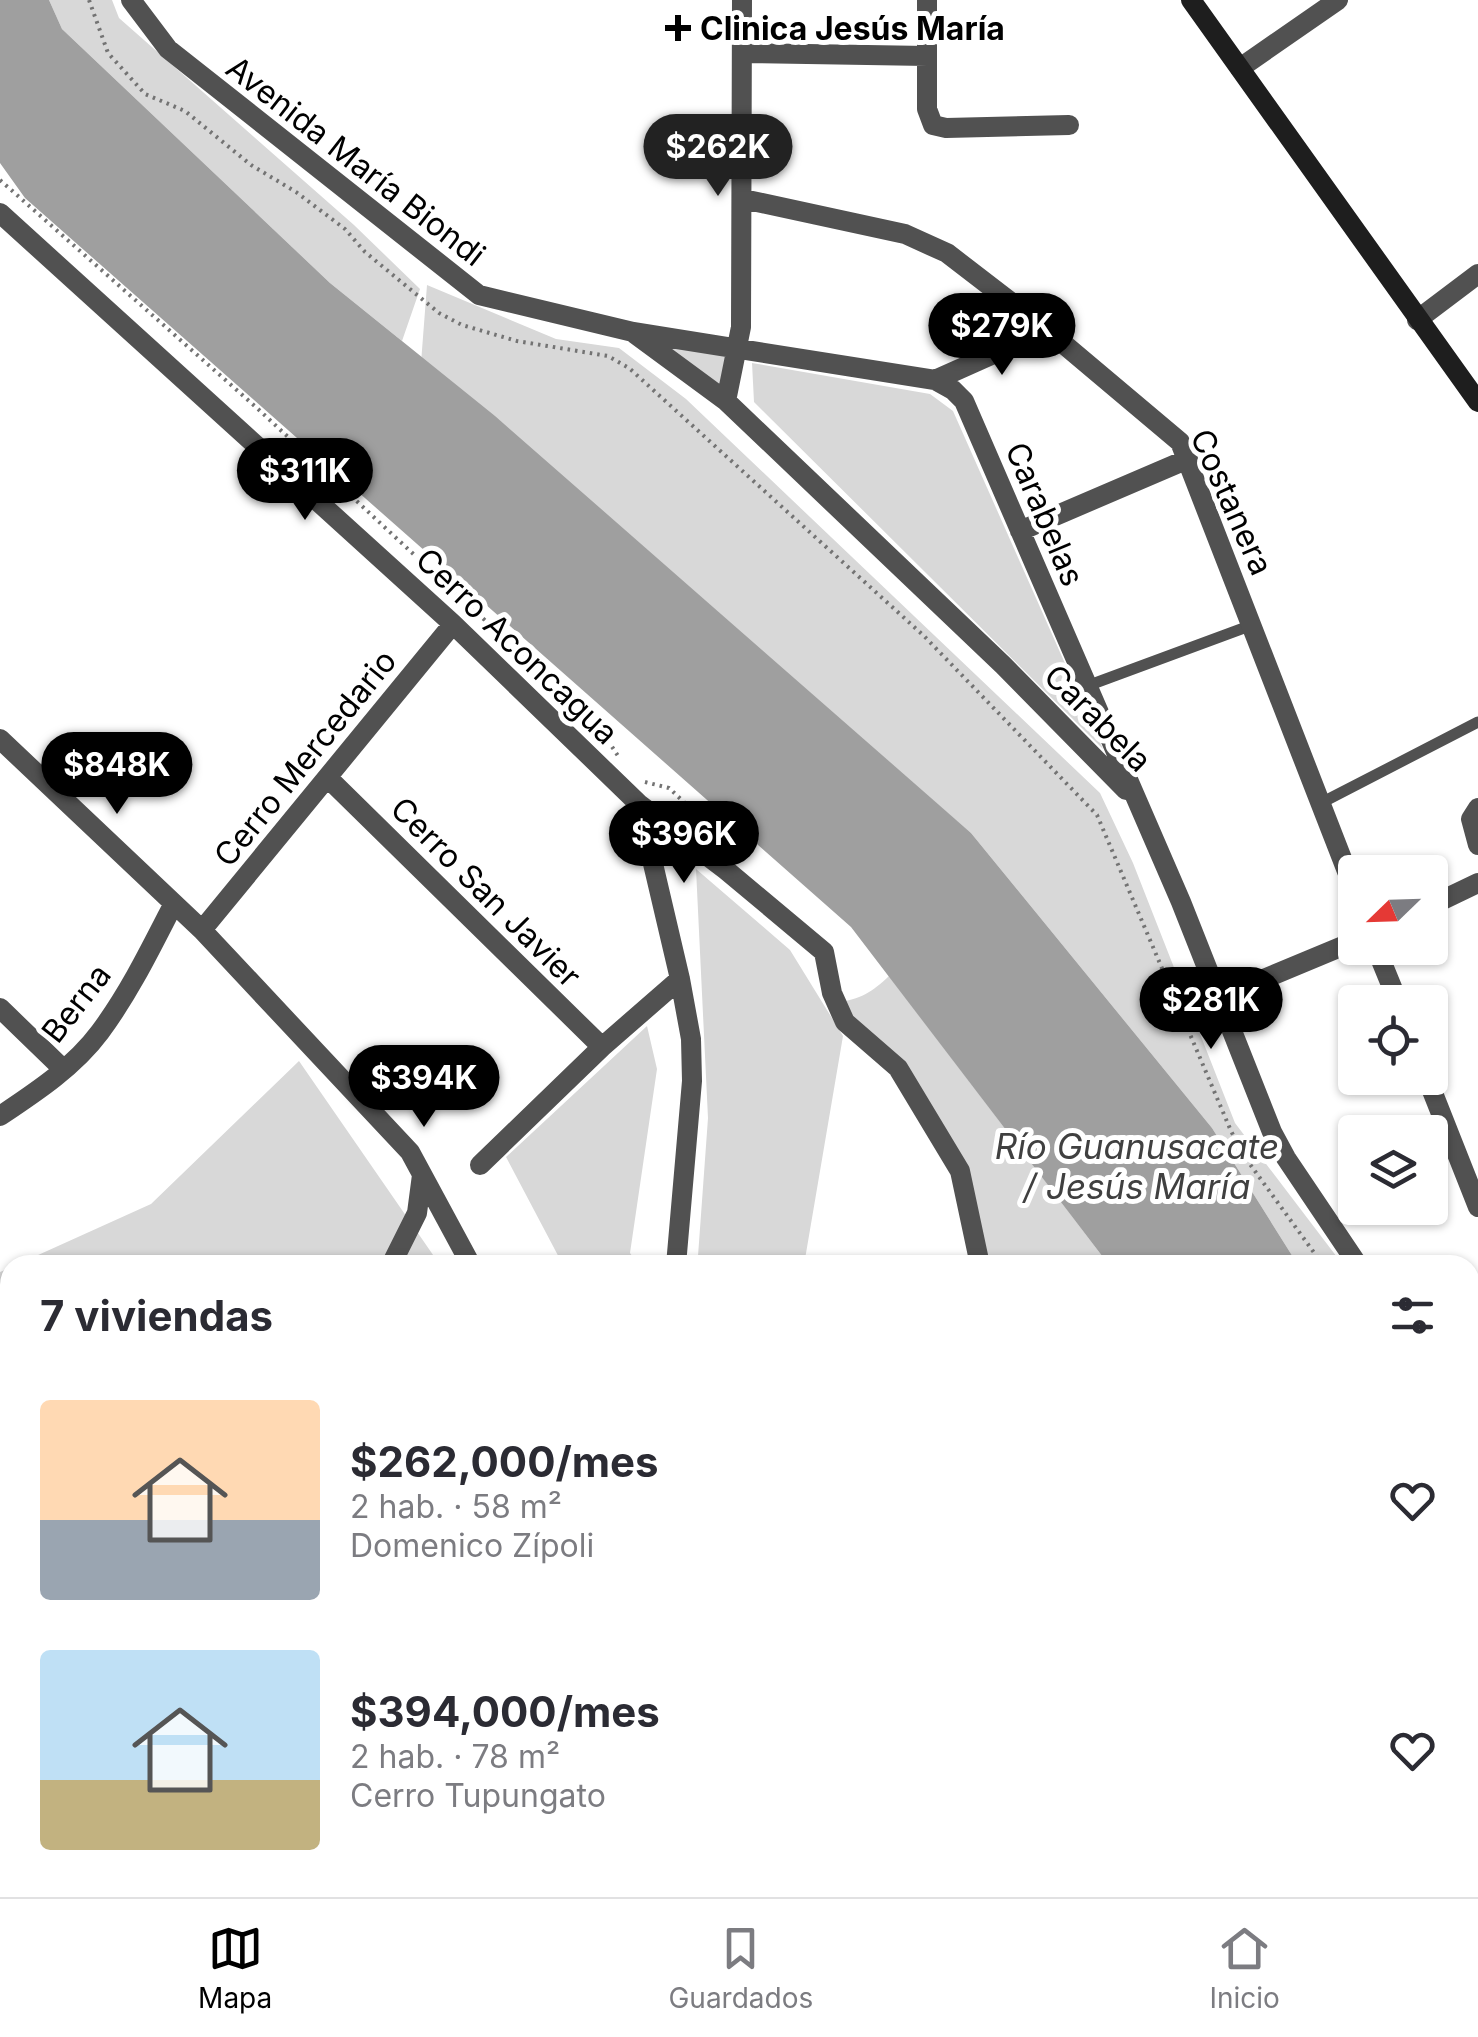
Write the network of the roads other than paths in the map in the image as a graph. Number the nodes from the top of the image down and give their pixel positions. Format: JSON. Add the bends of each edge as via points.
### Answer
{"nodes":[{"id":1,"x":131,"y":0,"type":"edge"},
{"id":2,"x":742,"y":0,"type":"edge"},
{"id":3,"x":928,"y":0,"type":"edge"},
{"id":4,"x":1191,"y":0,"type":"edge"},
{"id":5,"x":1338,"y":0,"type":"edge"},
{"id":6,"x":742,"y":53,"type":"junction"},
{"id":7,"x":927,"y":56,"type":"junction"},
{"id":8,"x":1240,"y":68,"type":"junction"},
{"id":9,"x":1069,"y":125,"type":"dead end"},
{"id":10,"x":743,"y":199,"type":"junction"},
{"id":11,"x":0,"y":212,"type":"edge"},
{"id":12,"x":1478,"y":274,"type":"edge"},
{"id":13,"x":1417,"y":320,"type":"junction"},
{"id":14,"x":1047,"y":330,"type":"junction"},
{"id":15,"x":634,"y":332,"type":"junction"},
{"id":16,"x":739,"y":347,"type":"junction"},
{"id":17,"x":936,"y":380,"type":"junction"},
{"id":18,"x":726,"y":402,"type":"junction"},
{"id":19,"x":1478,"y":402,"type":"edge"},
{"id":20,"x":1188,"y":459,"type":"junction"},
{"id":21,"x":1020,"y":531,"type":"junction"},
{"id":22,"x":454,"y":624,"type":"junction"},
{"id":23,"x":1252,"y":624,"type":"junction"},
{"id":24,"x":1086,"y":686,"type":"junction"},
{"id":25,"x":1478,"y":722,"type":"edge"},
{"id":26,"x":0,"y":739,"type":"edge"},
{"id":27,"x":329,"y":778,"type":"junction"},
{"id":28,"x":1136,"y":800,"type":"junction"},
{"id":29,"x":639,"y":804,"type":"junction"},
{"id":30,"x":1321,"y":804,"type":"junction"},
{"id":31,"x":1478,"y":808,"type":"edge"},
{"id":32,"x":1478,"y":845,"type":"edge"},
{"id":33,"x":1341,"y":855,"type":"edge"},
{"id":34,"x":1478,"y":883,"type":"edge"},
{"id":35,"x":1448,"y":897,"type":"edge"},
{"id":36,"x":173,"y":905,"type":"junction"},
{"id":37,"x":202,"y":930,"type":"junction"},
{"id":38,"x":1338,"y":948,"type":"edge"},
{"id":39,"x":680,"y":979,"type":"junction"},
{"id":40,"x":1218,"y":998,"type":"junction"},
{"id":41,"x":0,"y":1008,"type":"edge"},
{"id":42,"x":602,"y":1047,"type":"junction"},
{"id":43,"x":63,"y":1069,"type":"junction"},
{"id":44,"x":1435,"y":1095,"type":"edge"},
{"id":45,"x":0,"y":1116,"type":"edge"},
{"id":46,"x":480,"y":1166,"type":"dead end"},
{"id":47,"x":422,"y":1175,"type":"junction"},
{"id":48,"x":1478,"y":1206,"type":"edge"},
{"id":49,"x":396,"y":1255,"type":"edge"},
{"id":50,"x":466,"y":1255,"type":"edge"},
{"id":51,"x":677,"y":1255,"type":"edge"},
{"id":52,"x":978,"y":1255,"type":"edge"},
{"id":53,"x":1352,"y":1255,"type":"edge"}],
"edges":[{"from":1,"to":15,"type":"street","name":"Avenida María Biondi","via":[[168,49],[466,286],[493,301]]},
{"from":2,"to":6,"type":"street"},
{"from":3,"to":7,"type":"street"},
{"from":4,"to":8,"type":"street"},
{"from":5,"to":8,"type":"street"},
{"from":6,"to":7,"type":"street"},
{"from":6,"to":10,"type":"street"},
{"from":7,"to":9,"type":"street","via":[[933,125]]},
{"from":8,"to":13,"type":"street"},
{"from":10,"to":14,"type":"street","name":"Costanera","via":[[906,234],[947,254]]},
{"from":10,"to":16,"type":"street"},
{"from":11,"to":22,"type":"street","name":"Cerro Aconcagua"},
{"from":12,"to":13,"type":"street"},
{"from":13,"to":19,"type":"street"},
{"from":14,"to":17,"type":"street"},
{"from":14,"to":20,"type":"street","name":"Costanera","via":[[1169,430]]},
{"from":15,"to":16,"type":"street"},
{"from":15,"to":18,"type":"street","name":"Carabela"},
{"from":16,"to":17,"type":"street"},
{"from":16,"to":18,"type":"street"},
{"from":17,"to":21,"type":"street","name":"Carabelas","via":[[964,401]]},
{"from":18,"to":28,"type":"street","name":"Carabela"},
{"from":20,"to":21,"type":"street"},
{"from":20,"to":23,"type":"street","name":"Costanera"},
{"from":21,"to":24,"type":"street","name":"Carabelas"},
{"from":22,"to":27,"type":"street","name":"Cerro Mercedario"},
{"from":22,"to":29,"type":"street","name":"Cerro Aconcagua"},
{"from":23,"to":24,"type":"lane"},
{"from":23,"to":30,"type":"street","name":"Costanera"},
{"from":24,"to":28,"type":"street","name":"Carabelas"},
{"from":25,"to":30,"type":"lane"},
{"from":26,"to":36,"type":"street"},
{"from":27,"to":37,"type":"street","name":"Cerro Mercedario"},
{"from":27,"to":42,"type":"street","name":"Cerro San Javier"},
{"from":28,"to":40,"type":"street","name":"Carabela"},
{"from":29,"to":39,"type":"street"},
{"from":29,"to":52,"type":"street","name":"Cerro Aconcagua","via":[[824,952],[845,1022],[898,1068],[960,1171]]},
{"from":30,"to":33,"type":"street","name":"Costanera"},
{"from":31,"to":32,"type":"street","via":[[1471,819]]},
{"from":34,"to":35,"type":"street"},
{"from":36,"to":37,"type":"street"},
{"from":36,"to":43,"type":"street","name":"Berna","via":[[99,1034]]},
{"from":37,"to":47,"type":"street","via":[[410,1152]]},
{"from":38,"to":40,"type":"street"},
{"from":39,"to":42,"type":"street"},
{"from":39,"to":51,"type":"street","via":[[692,1082]]},
{"from":40,"to":53,"type":"street","name":"Carabela","via":[[1272,1132]]},
{"from":41,"to":43,"type":"street"},
{"from":42,"to":46,"type":"street"},
{"from":43,"to":45,"type":"street","name":"Berna"},
{"from":44,"to":48,"type":"street"},
{"from":47,"to":49,"type":"street","via":[[417,1213]]},
{"from":47,"to":50,"type":"street"}]}
